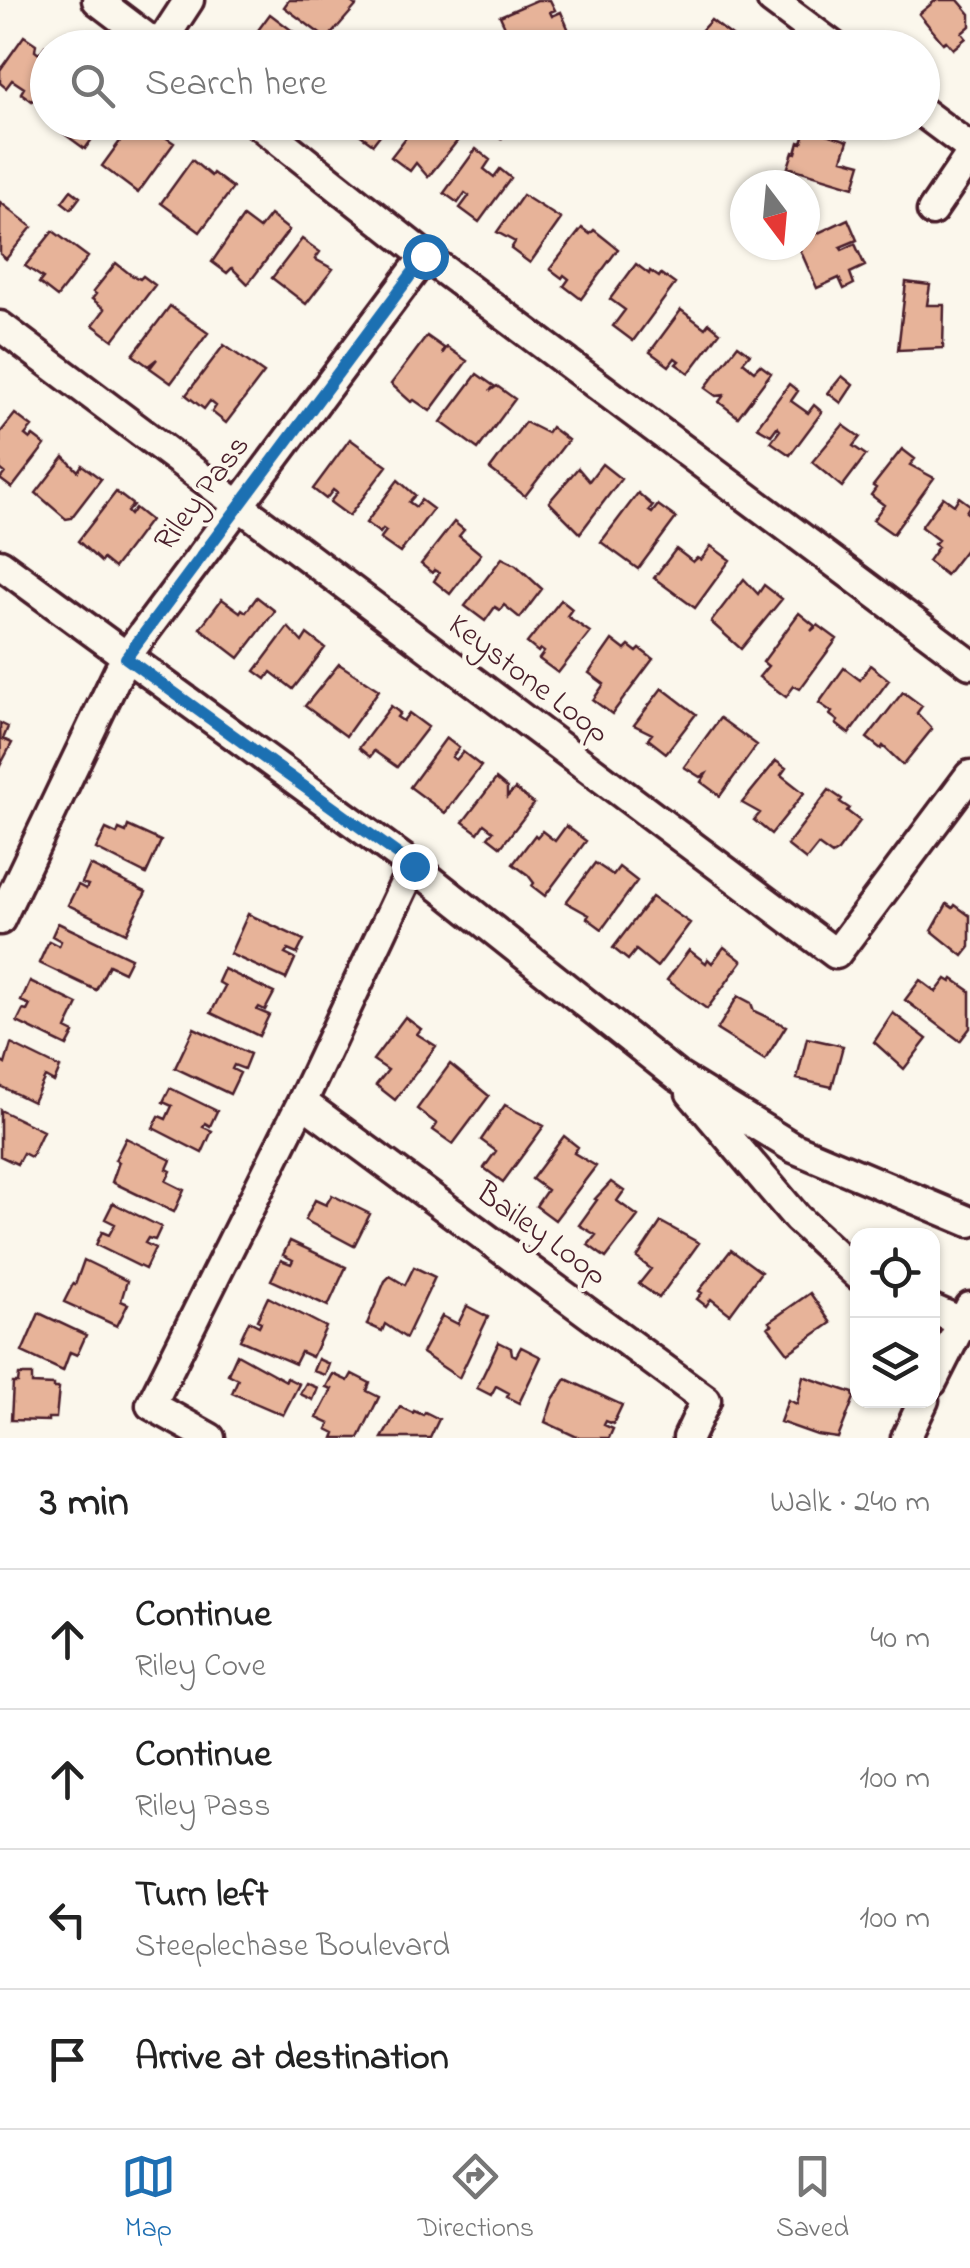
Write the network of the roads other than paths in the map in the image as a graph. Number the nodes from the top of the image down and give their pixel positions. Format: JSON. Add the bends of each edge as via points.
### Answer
{"nodes":[{"id":1,"x":96,"y":0,"type":"edge"},
{"id":2,"x":189,"y":0,"type":"edge"},
{"id":3,"x":772,"y":0,"type":"edge"},
{"id":4,"x":136,"y":30,"type":"edge"},
{"id":5,"x":170,"y":30,"type":"edge"},
{"id":6,"x":812,"y":30,"type":"edge"},
{"id":7,"x":940,"y":127,"type":"edge"},
{"id":8,"x":279,"y":140,"type":"edge"},
{"id":9,"x":970,"y":151,"type":"edge"},
{"id":10,"x":932,"y":211,"type":"dead end"},
{"id":11,"x":425,"y":256,"type":"junction"},
{"id":12,"x":0,"y":326,"type":"edge"},
{"id":13,"x":238,"y":505,"type":"junction"},
{"id":14,"x":0,"y":564,"type":"edge"},
{"id":15,"x":126,"y":658,"type":"junction"},
{"id":16,"x":970,"y":664,"type":"edge"},
{"id":17,"x":970,"y":775,"type":"edge"},
{"id":18,"x":414,"y":866,"type":"junction"},
{"id":19,"x":0,"y":920,"type":"edge"},
{"id":20,"x":677,"y":1076,"type":"junction"},
{"id":21,"x":302,"y":1102,"type":"junction"},
{"id":22,"x":970,"y":1222,"type":"edge"},
{"id":23,"x":850,"y":1268,"type":"edge"},
{"id":24,"x":940,"y":1310,"type":"edge"},
{"id":25,"x":966,"y":1314,"type":"edge"},
{"id":26,"x":940,"y":1366,"type":"edge"},
{"id":27,"x":920,"y":1408,"type":"edge"},
{"id":28,"x":210,"y":1438,"type":"edge"},
{"id":29,"x":688,"y":1438,"type":"edge"},
{"id":30,"x":906,"y":1438,"type":"edge"}],
"edges":[{"from":1,"to":4,"type":"street"},
{"from":2,"to":5,"type":"street"},
{"from":3,"to":6,"type":"street"},
{"from":7,"to":9,"type":"street"},
{"from":8,"to":11,"type":"street"},
{"from":9,"to":10,"type":"street"},
{"from":11,"to":13,"type":"street","name":"Riley Pass"},
{"from":11,"to":16,"type":"street"},
{"from":12,"to":13,"type":"street","name":"Keystone Loop"},
{"from":13,"to":15,"type":"street","name":"Riley Pass"},
{"from":13,"to":17,"type":"street","name":"Keystone Loop","via":[[836,954]]},
{"from":14,"to":15,"type":"street"},
{"from":15,"to":18,"type":"street"},
{"from":15,"to":19,"type":"street","name":"Riley Pass"},
{"from":18,"to":20,"type":"street"},
{"from":18,"to":21,"type":"street"},
{"from":20,"to":22,"type":"street","via":[[794,1148]]},
{"from":20,"to":23,"type":"street","via":[[797,1218]]},
{"from":21,"to":28,"type":"street","via":[[150,1405]]},
{"from":21,"to":29,"type":"street","name":"Bailey Loop","via":[[706,1400]]},
{"from":24,"to":25,"type":"street"},
{"from":25,"to":26,"type":"street"},
{"from":27,"to":30,"type":"street"}]}
